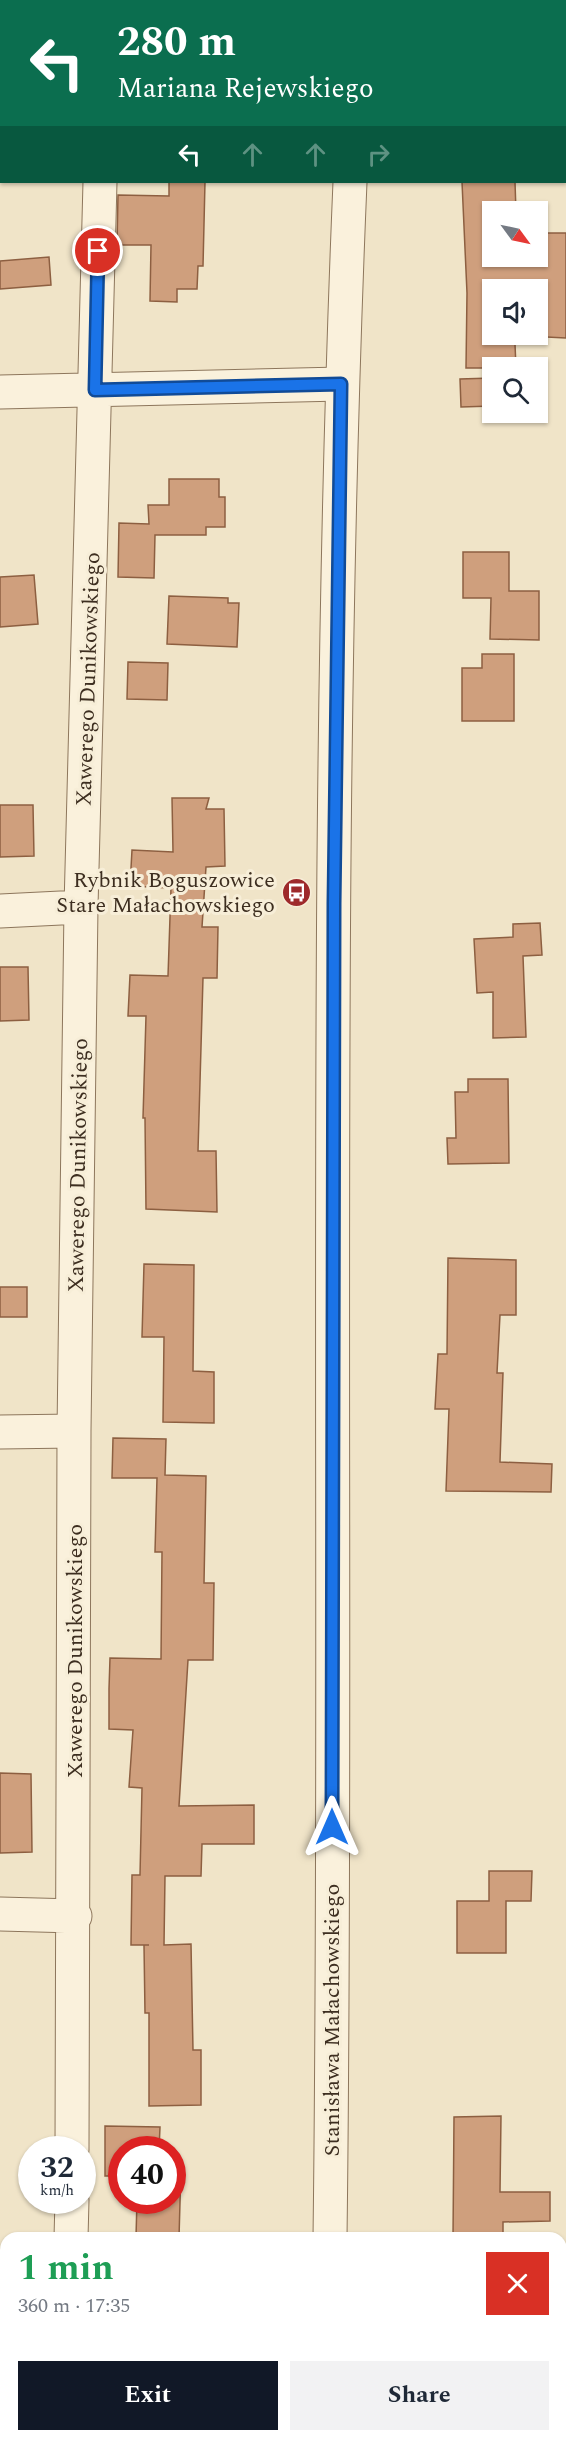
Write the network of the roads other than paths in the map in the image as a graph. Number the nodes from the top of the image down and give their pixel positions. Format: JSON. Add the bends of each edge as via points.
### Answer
{"nodes":[{"id":1,"x":100,"y":183,"type":"edge"},
{"id":2,"x":350,"y":183,"type":"edge"},
{"id":3,"x":341,"y":384,"type":"junction"},
{"id":4,"x":95,"y":390,"type":"junction"},
{"id":5,"x":0,"y":392,"type":"edge"},
{"id":6,"x":81,"y":907,"type":"junction"},
{"id":7,"x":0,"y":911,"type":"edge"},
{"id":8,"x":74,"y":1431,"type":"junction"},
{"id":9,"x":0,"y":1432,"type":"edge"},
{"id":10,"x":0,"y":1914,"type":"edge"},
{"id":11,"x":75,"y":1916,"type":"junction"},
{"id":12,"x":72,"y":2136,"type":"edge"},
{"id":13,"x":72,"y":2214,"type":"edge"},
{"id":14,"x":71,"y":2232,"type":"edge"},
{"id":15,"x":330,"y":2232,"type":"edge"}],
"edges":[{"from":1,"to":4,"type":"street","name":"Xawerego Dunikowskiego"},
{"from":2,"to":3,"type":"street","name":"Stanisława Małachowskiego"},
{"from":3,"to":4,"type":"street"},
{"from":3,"to":15,"type":"street","name":"Stanisława Małachowskiego","via":[[334,904]]},
{"from":4,"to":5,"type":"street"},
{"from":4,"to":6,"type":"street","name":"Xawerego Dunikowskiego"},
{"from":6,"to":7,"type":"street"},
{"from":6,"to":8,"type":"street","name":"Xawerego Dunikowskiego"},
{"from":8,"to":9,"type":"street"},
{"from":8,"to":11,"type":"street","name":"Xawerego Dunikowskiego"},
{"from":10,"to":11,"type":"street"},
{"from":11,"to":12,"type":"street","name":"Xawerego Dunikowskiego"},
{"from":13,"to":14,"type":"street"}]}
